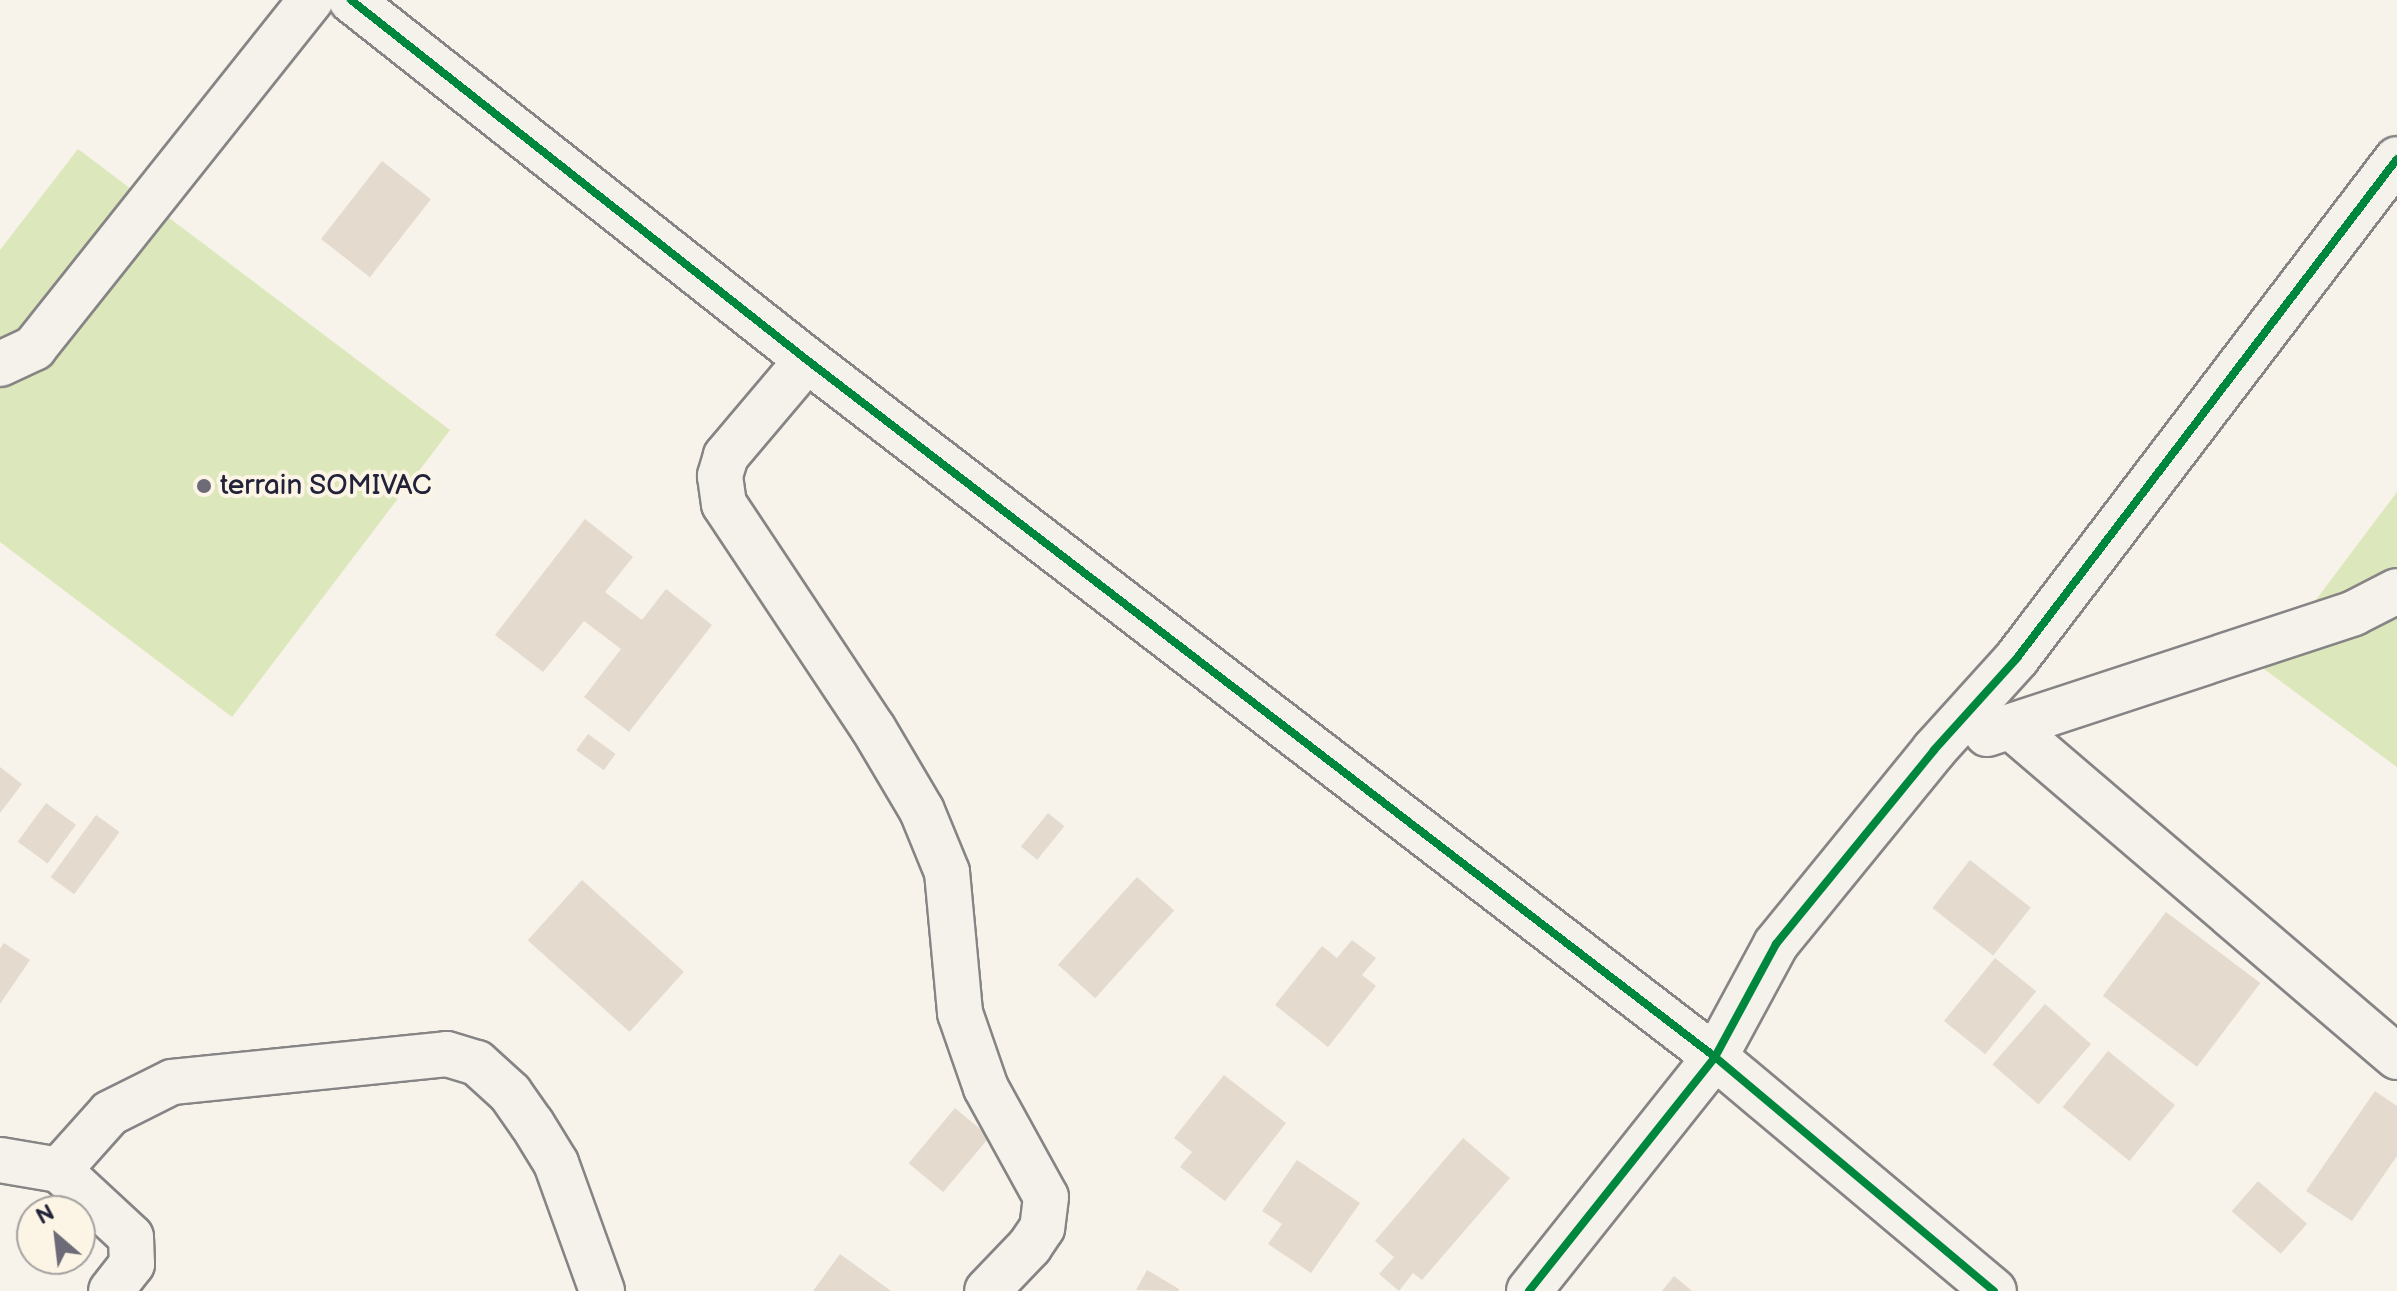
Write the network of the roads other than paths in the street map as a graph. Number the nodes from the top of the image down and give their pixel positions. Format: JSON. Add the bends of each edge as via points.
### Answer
{"nodes":[{"id":1,"x":311,"y":0,"type":"edge"},
{"id":2,"x":351,"y":0,"type":"edge"},
{"id":3,"x":2397,"y":159,"type":"edge"},
{"id":4,"x":807,"y":360,"type":"junction"},
{"id":5,"x":0,"y":364,"type":"edge"},
{"id":6,"x":2397,"y":591,"type":"edge"},
{"id":7,"x":2011,"y":727,"type":"junction"},
{"id":8,"x":1934,"y":750,"type":"junction"},
{"id":9,"x":1715,"y":1057,"type":"junction"},
{"id":10,"x":2397,"y":1057,"type":"edge"},
{"id":11,"x":0,"y":1160,"type":"edge"},
{"id":12,"x":59,"y":1170,"type":"junction"},
{"id":13,"x":111,"y":1291,"type":"edge"},
{"id":14,"x":602,"y":1291,"type":"edge"},
{"id":15,"x":987,"y":1291,"type":"edge"},
{"id":16,"x":1529,"y":1291,"type":"edge"},
{"id":17,"x":1994,"y":1291,"type":"edge"}],
"edges":[{"from":1,"to":5,"type":"street","via":[[34,348]]},
{"from":2,"to":4,"type":"street"},
{"from":3,"to":8,"type":"street","via":[[2017,658]]},
{"from":4,"to":9,"type":"street"},
{"from":4,"to":15,"type":"street","via":[[726,456],[720,476],[724,504],[873,728],[922,811],[947,872],[960,1013],[986,1088],[1046,1197],[1042,1228]]},
{"from":6,"to":7,"type":"street","via":[[2354,613]]},
{"from":7,"to":8,"type":"street"},
{"from":7,"to":10,"type":"street"},
{"from":8,"to":9,"type":"street","via":[[1776,944]]},
{"from":9,"to":16,"type":"street"},
{"from":9,"to":17,"type":"street"},
{"from":11,"to":12,"type":"street"},
{"from":12,"to":13,"type":"street","via":[[131,1237],[132,1264]]},
{"from":12,"to":14,"type":"street","via":[[110,1113],[172,1082],[447,1054],[477,1063],[510,1093],[532,1124],[556,1163]]}]}
